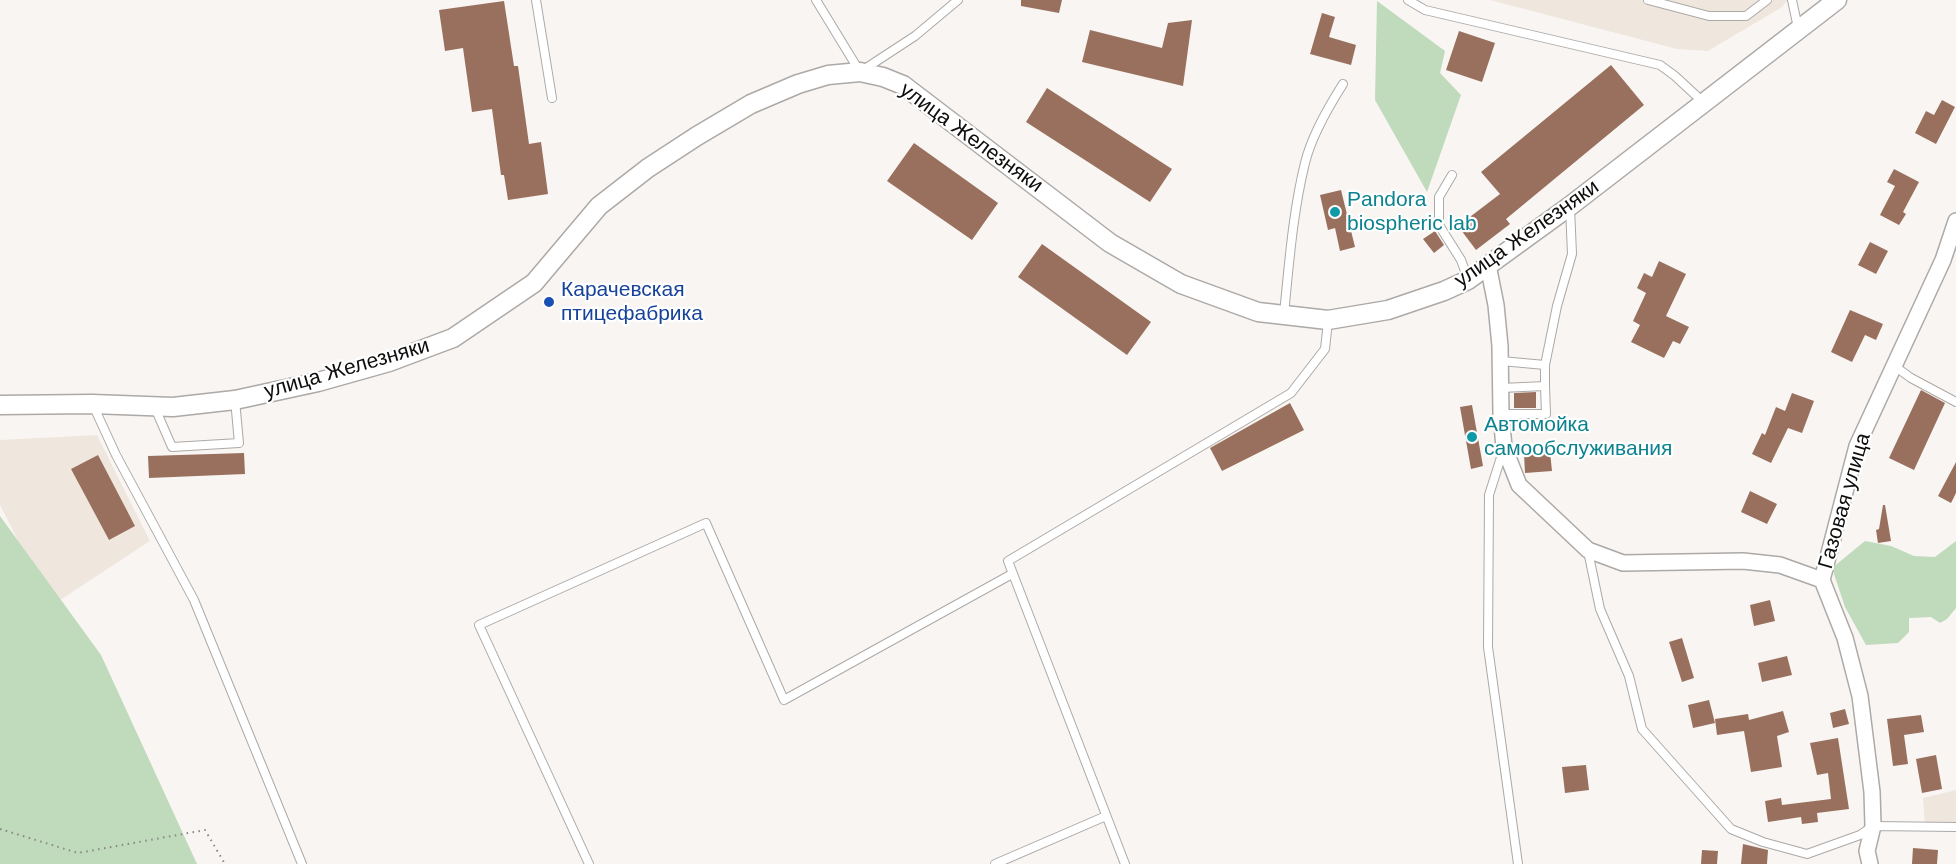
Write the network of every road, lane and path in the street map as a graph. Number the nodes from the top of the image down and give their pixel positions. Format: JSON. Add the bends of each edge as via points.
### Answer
{"nodes":[{"id":1,"x":536,"y":0,"type":"edge"},
{"id":2,"x":816,"y":0,"type":"edge"},
{"id":3,"x":958,"y":0,"type":"edge"},
{"id":4,"x":1408,"y":0,"type":"edge"},
{"id":5,"x":1648,"y":0,"type":"edge"},
{"id":6,"x":1767,"y":0,"type":"edge"},
{"id":7,"x":1792,"y":0,"type":"edge"},
{"id":8,"x":1826,"y":4,"type":"edge"},
{"id":9,"x":1798,"y":29,"type":"junction"},
{"id":10,"x":860,"y":72,"type":"junction"},
{"id":11,"x":1343,"y":84,"type":"dead end"},
{"id":12,"x":552,"y":98,"type":"dead end"},
{"id":13,"x":1703,"y":102,"type":"junction"},
{"id":14,"x":1452,"y":175,"type":"dead end"},
{"id":15,"x":1570,"y":207,"type":"junction"},
{"id":16,"x":1956,"y":221,"type":"edge"},
{"id":17,"x":1488,"y":265,"type":"junction"},
{"id":18,"x":1468,"y":280,"type":"junction"},
{"id":19,"x":1284,"y":315,"type":"junction"},
{"id":20,"x":1328,"y":320,"type":"junction"},
{"id":21,"x":1501,"y":361,"type":"junction"},
{"id":22,"x":1545,"y":365,"type":"junction"},
{"id":23,"x":1893,"y":365,"type":"junction"},
{"id":24,"x":1545,"y":386,"type":"junction"},
{"id":25,"x":1501,"y":388,"type":"junction"},
{"id":26,"x":235,"y":400,"type":"junction"},
{"id":27,"x":1956,"y":402,"type":"edge"},
{"id":28,"x":93,"y":404,"type":"junction"},
{"id":29,"x":0,"y":405,"type":"edge"},
{"id":30,"x":154,"y":407,"type":"junction"},
{"id":31,"x":1501,"y":414,"type":"junction"},
{"id":32,"x":1504,"y":447,"type":"junction"},
{"id":33,"x":1588,"y":550,"type":"junction"},
{"id":34,"x":1012,"y":573,"type":"junction"},
{"id":35,"x":1822,"y":580,"type":"junction"},
{"id":36,"x":1106,"y":816,"type":"junction"},
{"id":37,"x":1873,"y":826,"type":"junction"},
{"id":38,"x":1956,"y":827,"type":"edge"},
{"id":39,"x":0,"y":830,"type":"edge"},
{"id":40,"x":225,"y":864,"type":"edge"},
{"id":41,"x":302,"y":864,"type":"edge"},
{"id":42,"x":589,"y":864,"type":"edge"},
{"id":43,"x":995,"y":864,"type":"edge"},
{"id":44,"x":1125,"y":864,"type":"edge"},
{"id":45,"x":1518,"y":864,"type":"edge"},
{"id":46,"x":1870,"y":864,"type":"edge"}],
"edges":[{"from":1,"to":12,"type":"lane"},
{"from":2,"to":10,"type":"lane"},
{"from":3,"to":10,"type":"lane","via":[[915,36]]},
{"from":4,"to":13,"type":"lane","via":[[1425,10],[1660,65]]},
{"from":5,"to":6,"type":"lane","via":[[1709,16],[1746,16]]},
{"from":7,"to":9,"type":"lane"},
{"from":8,"to":9,"type":"street","name":"улица Железняки"},
{"from":9,"to":13,"type":"street","name":"улица Железняки"},
{"from":10,"to":19,"type":"street","name":"улица Железняки","via":[[903,85],[1110,243],[1181,284],[1258,312]]},
{"from":10,"to":26,"type":"street","name":"улица Железняки","via":[[828,75],[751,104],[648,168],[599,206],[534,282],[453,338],[378,365]]},
{"from":11,"to":19,"type":"lane","via":[[1328,107],[1306,162]]},
{"from":13,"to":15,"type":"street","name":"улица Железняки"},
{"from":14,"to":18,"type":"lane","via":[[1439,196],[1439,225]]},
{"from":15,"to":17,"type":"street","name":"улица Железняки"},
{"from":15,"to":22,"type":"lane","via":[[1572,254]]},
{"from":16,"to":23,"type":"street","name":"Газовая улица","via":[[1943,260]]},
{"from":17,"to":18,"type":"street","name":"улица Железняки"},
{"from":17,"to":21,"type":"street"},
{"from":18,"to":20,"type":"street","name":"улица Железняки","via":[[1388,310]]},
{"from":19,"to":20,"type":"street","name":"улица Железняки"},
{"from":20,"to":34,"type":"lane","via":[[1325,350],[1291,393],[1008,561]]},
{"from":21,"to":22,"type":"lane"},
{"from":21,"to":25,"type":"street"},
{"from":22,"to":24,"type":"lane"},
{"from":23,"to":27,"type":"lane"},
{"from":23,"to":35,"type":"street","name":"Газовая улица","via":[[1857,446]]},
{"from":24,"to":25,"type":"lane"},
{"from":24,"to":31,"type":"lane","via":[[1546,414]]},
{"from":25,"to":31,"type":"street"},
{"from":26,"to":30,"type":"street","name":"улица Железняки"},
{"from":26,"to":30,"type":"lane","via":[[239,443],[172,447]]},
{"from":28,"to":29,"type":"street","name":"улица Железняки"},
{"from":28,"to":30,"type":"street","name":"улица Железняки"},
{"from":28,"to":41,"type":"lane","via":[[194,600]]},
{"from":31,"to":32,"type":"street"},
{"from":32,"to":33,"type":"street","via":[[1519,486]]},
{"from":32,"to":45,"type":"lane","via":[[1489,495],[1488,647]]},
{"from":33,"to":35,"type":"street","via":[[1623,563],[1743,561],[1780,565]]},
{"from":33,"to":37,"type":"lane","via":[[1600,609],[1629,676],[1642,729],[1731,829],[1807,854],[1860,835]]},
{"from":34,"to":36,"type":"lane"},
{"from":34,"to":42,"type":"lane","via":[[784,700],[706,523],[479,625]]},
{"from":35,"to":37,"type":"street","name":"Газовая улица","via":[[1845,638],[1860,696]]},
{"from":36,"to":43,"type":"lane"},
{"from":36,"to":44,"type":"lane"},
{"from":37,"to":38,"type":"lane"},
{"from":37,"to":46,"type":"street","name":"Газовая улица","via":[[1867,851]]},
{"from":39,"to":40,"type":"path","via":[[78,853],[205,830]]}]}
